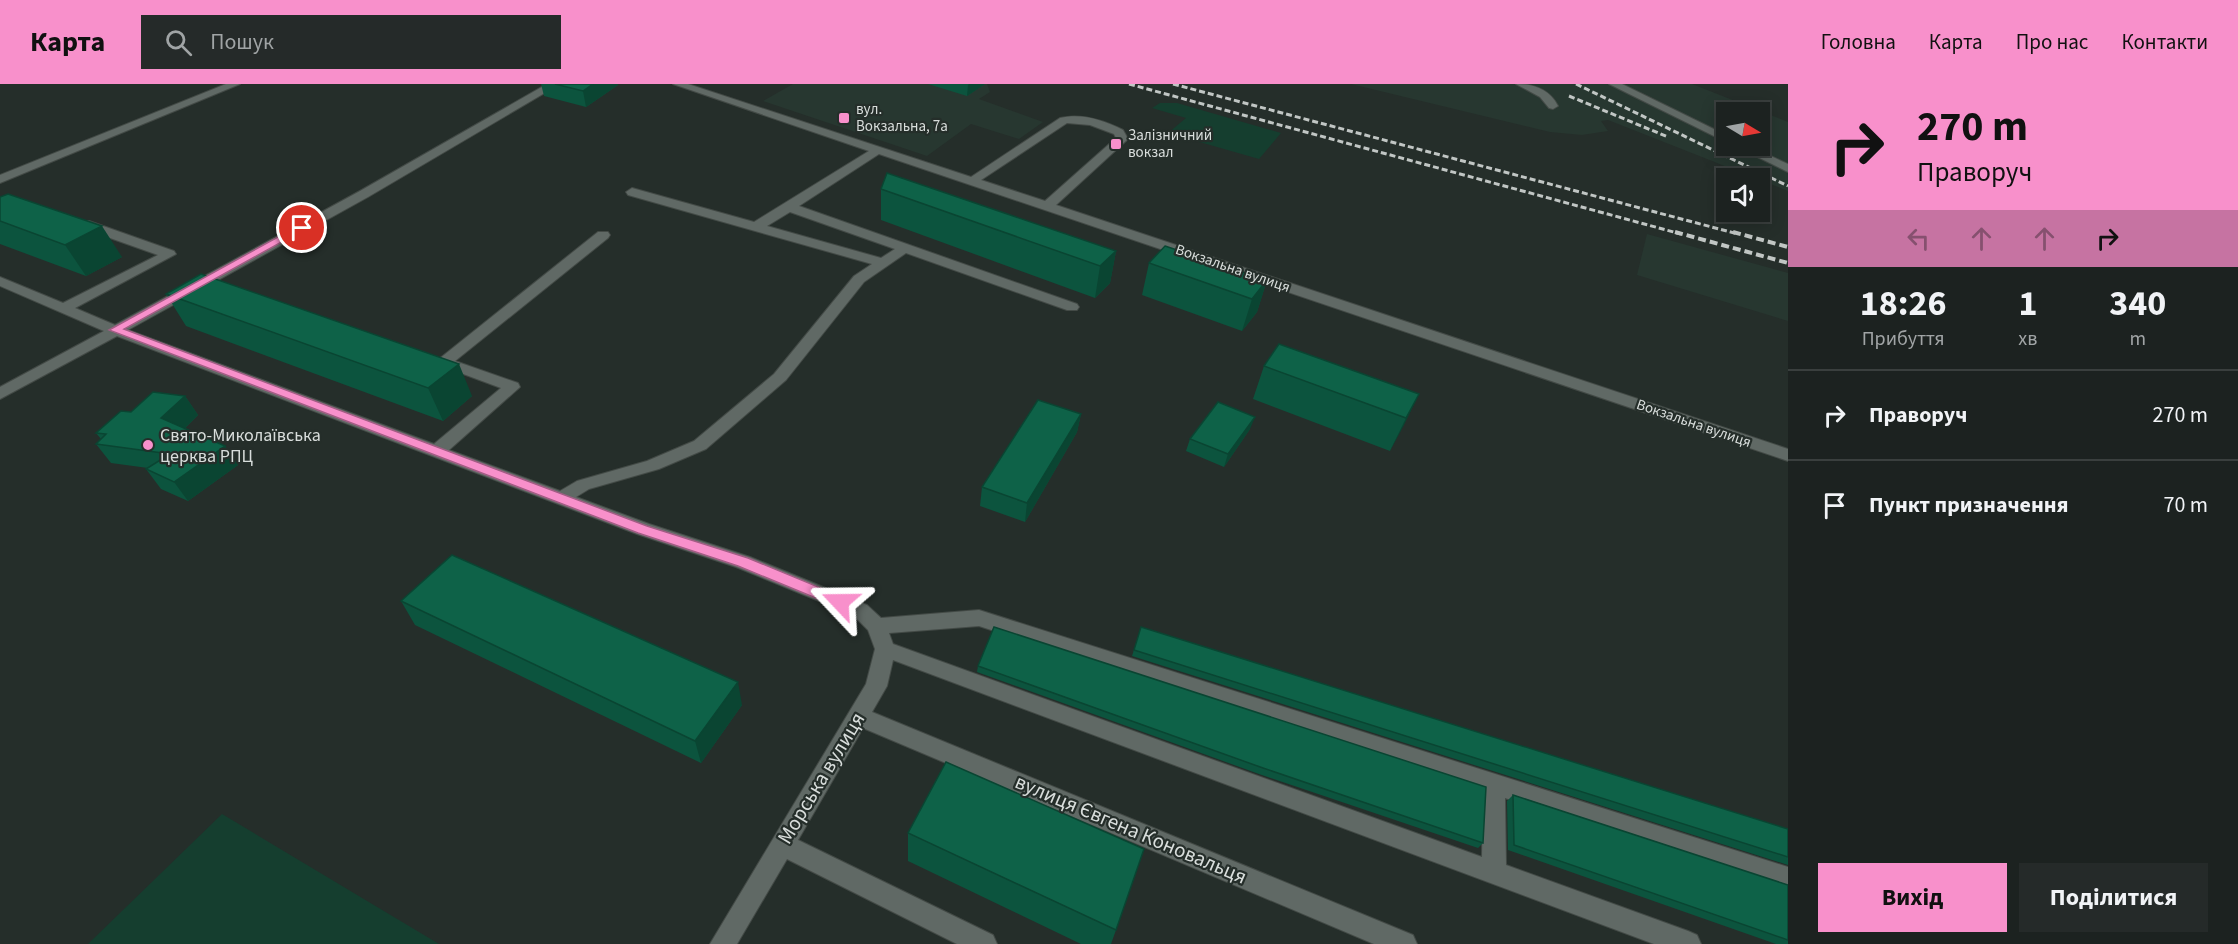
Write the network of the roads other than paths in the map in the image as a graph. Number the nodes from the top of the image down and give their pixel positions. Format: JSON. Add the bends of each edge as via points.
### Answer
{"nodes":[{"id":1,"x":235,"y":84,"type":"edge"},
{"id":2,"x":555,"y":84,"type":"edge"},
{"id":3,"x":678,"y":84,"type":"edge"},
{"id":4,"x":1521,"y":84,"type":"edge"},
{"id":5,"x":1614,"y":84,"type":"edge"},
{"id":6,"x":694,"y":86,"type":"edge"},
{"id":7,"x":1553,"y":106,"type":"dead end"},
{"id":8,"x":1716,"y":134,"type":"edge"},
{"id":9,"x":876,"y":151,"type":"junction"},
{"id":10,"x":1762,"y":156,"type":"edge"},
{"id":11,"x":1788,"y":168,"type":"edge"},
{"id":12,"x":0,"y":178,"type":"edge"},
{"id":13,"x":972,"y":181,"type":"junction"},
{"id":14,"x":632,"y":192,"type":"dead end"},
{"id":15,"x":1047,"y":206,"type":"junction"},
{"id":16,"x":789,"y":207,"type":"junction"},
{"id":17,"x":68,"y":218,"type":"edge"},
{"id":18,"x":756,"y":227,"type":"junction"},
{"id":19,"x":603,"y":235,"type":"dead end"},
{"id":20,"x":904,"y":248,"type":"junction"},
{"id":21,"x":884,"y":263,"type":"junction"},
{"id":22,"x":0,"y":281,"type":"edge"},
{"id":23,"x":1072,"y":307,"type":"dead end"},
{"id":24,"x":64,"y":308,"type":"junction"},
{"id":25,"x":115,"y":330,"type":"junction"},
{"id":26,"x":0,"y":394,"type":"edge"},
{"id":27,"x":436,"y":451,"type":"junction"},
{"id":28,"x":1788,"y":455,"type":"edge"},
{"id":29,"x":561,"y":498,"type":"junction"},
{"id":30,"x":877,"y":626,"type":"junction"},
{"id":31,"x":885,"y":649,"type":"junction"},
{"id":32,"x":858,"y":716,"type":"junction"},
{"id":33,"x":1494,"y":784,"type":"junction"},
{"id":34,"x":782,"y":844,"type":"junction"},
{"id":35,"x":1494,"y":873,"type":"junction"},
{"id":36,"x":1788,"y":879,"type":"edge"},
{"id":37,"x":723,"y":944,"type":"edge"},
{"id":38,"x":984,"y":944,"type":"edge"},
{"id":39,"x":1404,"y":944,"type":"edge"},
{"id":40,"x":1688,"y":944,"type":"edge"}],
"edges":[{"from":1,"to":12,"type":"street"},
{"from":2,"to":25,"type":"street"},
{"from":3,"to":6,"type":"street","name":"Вокзальна вулиця"},
{"from":4,"to":7,"type":"street","via":[[1540,92]]},
{"from":5,"to":8,"type":"street"},
{"from":6,"to":9,"type":"street","name":"Вокзальна вулиця"},
{"from":9,"to":13,"type":"street","name":"Вокзальна вулиця"},
{"from":9,"to":16,"type":"street"},
{"from":10,"to":11,"type":"street"},
{"from":13,"to":15,"type":"street","name":"Вокзальна вулиця"},
{"from":13,"to":15,"type":"street","via":[[1064,120],[1091,122],[1119,132],[1122,138]]},
{"from":14,"to":18,"type":"street"},
{"from":15,"to":28,"type":"street","name":"Вокзальна вулиця"},
{"from":16,"to":18,"type":"street"},
{"from":16,"to":20,"type":"street"},
{"from":17,"to":24,"type":"street","via":[[169,254]]},
{"from":18,"to":21,"type":"street"},
{"from":19,"to":27,"type":"street","via":[[444,362],[512,387]]},
{"from":20,"to":21,"type":"street"},
{"from":20,"to":23,"type":"street"},
{"from":21,"to":29,"type":"street","via":[[859,279],[780,377],[700,445],[653,465],[583,485]]},
{"from":22,"to":24,"type":"street"},
{"from":24,"to":25,"type":"street"},
{"from":25,"to":26,"type":"street"},
{"from":25,"to":27,"type":"street"},
{"from":27,"to":29,"type":"street"},
{"from":29,"to":30,"type":"street","via":[[743,562],[860,610]]},
{"from":30,"to":31,"type":"street"},
{"from":30,"to":33,"type":"street","via":[[979,618]]},
{"from":31,"to":32,"type":"street","name":"Морська вулиця","via":[[876,686]]},
{"from":31,"to":35,"type":"street"},
{"from":32,"to":34,"type":"street","name":"Морська вулиця"},
{"from":32,"to":39,"type":"street","name":"вулиця Євгена Коновальця"},
{"from":33,"to":35,"type":"street"},
{"from":33,"to":36,"type":"street"},
{"from":34,"to":37,"type":"street","name":"Морська вулиця"},
{"from":34,"to":38,"type":"street"},
{"from":35,"to":40,"type":"street"}]}
